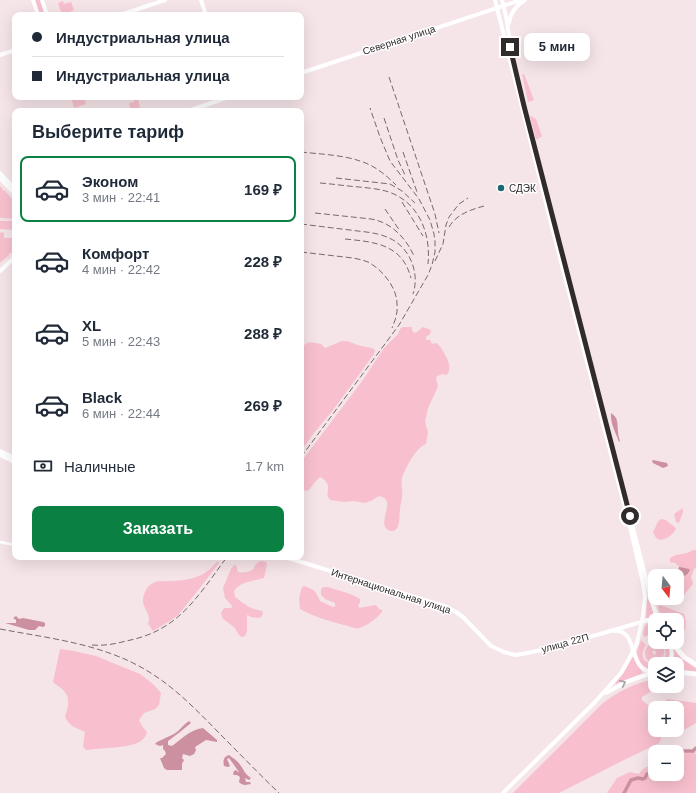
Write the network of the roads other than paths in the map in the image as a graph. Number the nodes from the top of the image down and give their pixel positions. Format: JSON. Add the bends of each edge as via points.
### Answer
{"nodes":[{"id":1,"x":33,"y":0,"type":"edge"},
{"id":2,"x":42,"y":0,"type":"edge"},
{"id":3,"x":165,"y":0,"type":"edge"},
{"id":4,"x":201,"y":0,"type":"edge"},
{"id":5,"x":495,"y":0,"type":"edge"},
{"id":6,"x":502,"y":0,"type":"edge"},
{"id":7,"x":521,"y":0,"type":"edge"},
{"id":8,"x":525,"y":0,"type":"edge"},
{"id":9,"x":504,"y":6,"type":"junction"},
{"id":10,"x":497,"y":8,"type":"junction"},
{"id":11,"x":37,"y":12,"type":"edge"},
{"id":12,"x":46,"y":12,"type":"edge"},
{"id":13,"x":129,"y":12,"type":"edge"},
{"id":14,"x":205,"y":12,"type":"edge"},
{"id":15,"x":508,"y":29,"type":"junction"},
{"id":16,"x":12,"y":51,"type":"edge"},
{"id":17,"x":0,"y":55,"type":"edge"},
{"id":18,"x":304,"y":72,"type":"edge"},
{"id":19,"x":220,"y":100,"type":"edge"},
{"id":20,"x":197,"y":108,"type":"edge"},
{"id":21,"x":0,"y":173,"type":"edge"},
{"id":22,"x":0,"y":178,"type":"edge"},
{"id":23,"x":12,"y":186,"type":"edge"},
{"id":24,"x":12,"y":191,"type":"edge"},
{"id":25,"x":12,"y":260,"type":"edge"},
{"id":26,"x":0,"y":271,"type":"edge"},
{"id":27,"x":0,"y":451,"type":"edge"},
{"id":28,"x":0,"y":456,"type":"edge"},
{"id":29,"x":12,"y":457,"type":"edge"},
{"id":30,"x":12,"y":461,"type":"edge"},
{"id":31,"x":0,"y":542,"type":"edge"},
{"id":32,"x":12,"y":544,"type":"edge"},
{"id":33,"x":295,"y":560,"type":"edge"},
{"id":34,"x":654,"y":613,"type":"edge"},
{"id":35,"x":648,"y":620,"type":"edge"},
{"id":36,"x":642,"y":621,"type":"junction"},
{"id":37,"x":600,"y":634,"type":"junction"},
{"id":38,"x":677,"y":649,"type":"edge"},
{"id":39,"x":634,"y":651,"type":"junction"},
{"id":40,"x":531,"y":652,"type":"joint"},
{"id":41,"x":696,"y":666,"type":"edge"},
{"id":42,"x":648,"y":672,"type":"edge"},
{"id":43,"x":684,"y":673,"type":"edge"},
{"id":44,"x":648,"y":674,"type":"edge"},
{"id":45,"x":696,"y":674,"type":"edge"},
{"id":46,"x":595,"y":702,"type":"junction"},
{"id":47,"x":503,"y":793,"type":"edge"}],
"edges":[{"from":1,"to":11,"type":"main road"},
{"from":2,"to":12,"type":"main road"},
{"from":3,"to":13,"type":"main road"},
{"from":4,"to":14,"type":"main road"},
{"from":5,"to":10,"type":"main road"},
{"from":6,"to":9,"type":"main road"},
{"from":7,"to":9,"type":"main road","name":"Северная улица"},
{"from":8,"to":15,"type":"main road","via":[[511,15]]},
{"from":9,"to":10,"type":"main road","name":"Северная улица"},
{"from":9,"to":15,"type":"main road"},
{"from":10,"to":18,"type":"main road","name":"Северная улица"},
{"from":10,"to":36,"type":"main road","via":[[642,578],[645,597]]},
{"from":15,"to":34,"type":"main road","via":[[522,99]]},
{"from":16,"to":17,"type":"main road"},
{"from":19,"to":20,"type":"main road"},
{"from":21,"to":23,"type":"main road"},
{"from":22,"to":24,"type":"main road"},
{"from":25,"to":26,"type":"main road"},
{"from":27,"to":29,"type":"main road"},
{"from":28,"to":30,"type":"main road"},
{"from":31,"to":32,"type":"street"},
{"from":33,"to":40,"type":"main road","name":"Интернациональная улица","via":[[447,607],[463,617],[491,646],[508,654]]},
{"from":35,"to":36,"type":"main road","name":"улица 22П"},
{"from":36,"to":37,"type":"main road","name":"улица 22П"},
{"from":36,"to":39,"type":"main road"},
{"from":37,"to":39,"type":"main road","name":"улица 22П","via":[[623,632]]},
{"from":37,"to":40,"type":"main road","name":"улица 22П"},
{"from":38,"to":41,"type":"highway"},
{"from":39,"to":42,"type":"main road","via":[[638,663]]},
{"from":39,"to":46,"type":"main road","via":[[621,673]]},
{"from":43,"to":45,"type":"highway"},
{"from":46,"to":44,"type":"main road","one_way":true,"via":[[618,685]]},
{"from":46,"to":47,"type":"main road"}]}
